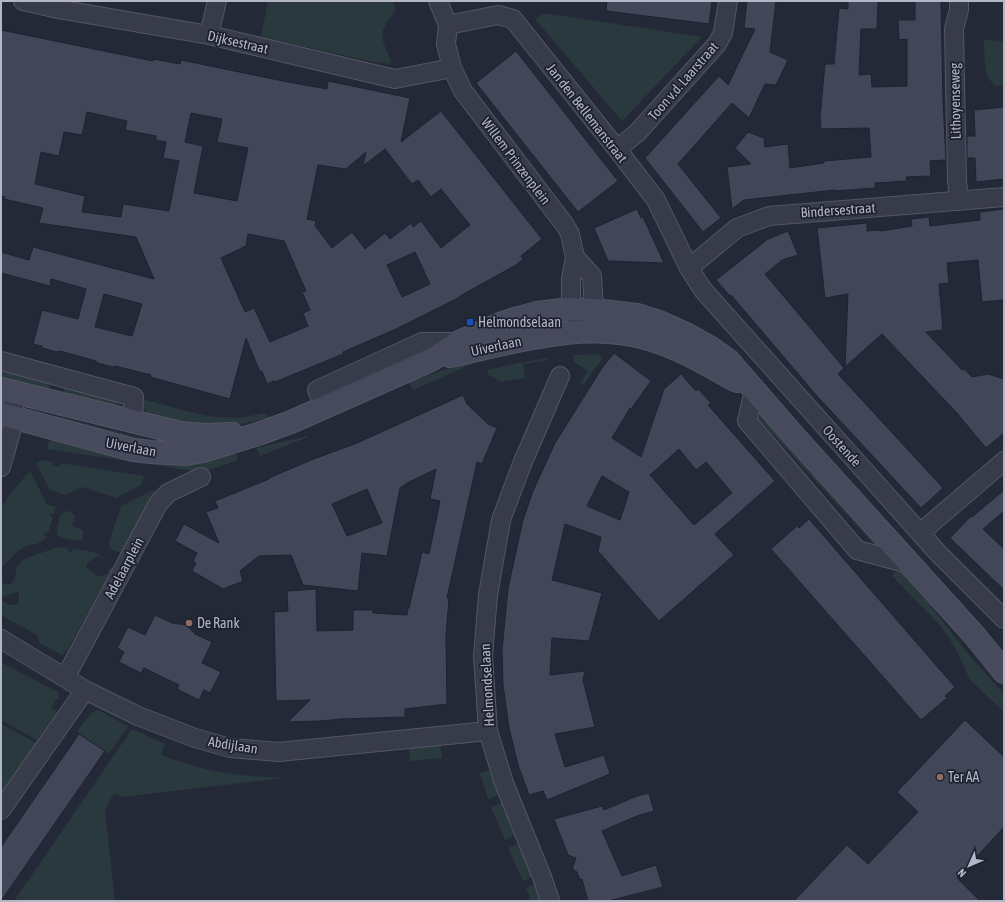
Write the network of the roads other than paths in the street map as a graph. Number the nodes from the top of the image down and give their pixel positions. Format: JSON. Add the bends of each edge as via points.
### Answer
{"nodes":[{"id":1,"x":23,"y":1,"type":"edge"},
{"id":2,"x":217,"y":1,"type":"edge"},
{"id":3,"x":438,"y":1,"type":"edge"},
{"id":4,"x":728,"y":1,"type":"edge"},
{"id":5,"x":959,"y":1,"type":"edge"},
{"id":6,"x":59,"y":5,"type":"edge"},
{"id":7,"x":448,"y":25,"type":"junction"},
{"id":8,"x":209,"y":35,"type":"junction"},
{"id":9,"x":452,"y":68,"type":"junction"},
{"id":10,"x":617,"y":149,"type":"junction"},
{"id":11,"x":1004,"y":197,"type":"edge"},
{"id":12,"x":959,"y":201,"type":"junction"},
{"id":13,"x":575,"y":257,"type":"junction"},
{"id":14,"x":689,"y":268,"type":"junction"},
{"id":15,"x":571,"y":310,"type":"junction"},
{"id":16,"x":594,"y":310,"type":"junction"},
{"id":17,"x":584,"y":331,"type":"junction"},
{"id":18,"x":459,"y":342,"type":"junction"},
{"id":19,"x":431,"y":360,"type":"junction"},
{"id":20,"x":1,"y":361,"type":"edge"},
{"id":21,"x":560,"y":376,"type":"dead end"},
{"id":22,"x":6,"y":390,"type":"edge"},
{"id":23,"x":754,"y":390,"type":"junction"},
{"id":24,"x":321,"y":398,"type":"junction"},
{"id":25,"x":6,"y":414,"type":"edge"},
{"id":26,"x":133,"y":421,"type":"junction"},
{"id":27,"x":261,"y":433,"type":"junction"},
{"id":28,"x":1004,"y":461,"type":"edge"},
{"id":29,"x":1,"y":467,"type":"edge"},
{"id":30,"x":201,"y":477,"type":"dead end"},
{"id":31,"x":920,"y":533,"type":"junction"},
{"id":32,"x":909,"y":564,"type":"junction"},
{"id":33,"x":1004,"y":619,"type":"edge"},
{"id":34,"x":975,"y":636,"type":"junction"},
{"id":35,"x":1,"y":639,"type":"edge"},
{"id":36,"x":1004,"y":656,"type":"edge"},
{"id":37,"x":1004,"y":672,"type":"edge"},
{"id":38,"x":65,"y":678,"type":"junction"},
{"id":39,"x":85,"y":690,"type":"junction"},
{"id":40,"x":488,"y":731,"type":"junction"},
{"id":41,"x":1,"y":810,"type":"edge"},
{"id":42,"x":550,"y":901,"type":"edge"}],
"edges":[{"from":1,"to":6,"type":"street","name":"Dijksestraat"},
{"from":2,"to":8,"type":"street"},
{"from":3,"to":7,"type":"street"},
{"from":4,"to":10,"type":"street","name":"Toon v.d. Laarstraat","via":[[723,33],[717,44],[637,133]]},
{"from":5,"to":12,"type":"street","name":"Lithoyenseweg","via":[[954,30]]},
{"from":6,"to":8,"type":"street","name":"Dijksestraat"},
{"from":7,"to":9,"type":"street","name":"Willem Prinzenplein","via":[[446,44]]},
{"from":7,"to":10,"type":"street","name":"Jan den Bellemanstraat","via":[[498,15],[513,19]]},
{"from":8,"to":9,"type":"street","name":"Dijksestraat","via":[[395,79]]},
{"from":9,"to":13,"type":"street","name":"Willem Prinzenplein","via":[[463,91],[565,225],[570,234]]},
{"from":10,"to":14,"type":"street","name":"Jan den Bellemanstraat","via":[[656,200]]},
{"from":11,"to":12,"type":"street","name":"Bindersestraat"},
{"from":12,"to":14,"type":"street","name":"Bindersestraat","via":[[770,216],[737,228]]},
{"from":13,"to":15,"type":"street","name":"Willem Prinzenplein","via":[[571,279]]},
{"from":13,"to":16,"type":"street","name":"Willem Prinzenplein","via":[[592,276]]},
{"from":14,"to":31,"type":"street","name":"Oostende","via":[[702,290]]},
{"from":15,"to":16,"type":"main road","name":"Uiverlaan"},
{"from":15,"to":17,"type":"street"},
{"from":15,"to":18,"type":"main road","name":"Uiverlaan","via":[[537,313],[518,318]]},
{"from":16,"to":17,"type":"street","name":"Willem Prinzenplein"},
{"from":16,"to":23,"type":"main road","name":"Oostende","via":[[637,315],[686,334],[720,354],[738,370]]},
{"from":17,"to":19,"type":"main road","name":"Uiverlaan","via":[[538,337]]},
{"from":17,"to":23,"type":"main road","name":"Oostende","via":[[620,333],[650,339],[686,353]]},
{"from":18,"to":19,"type":"main road","name":"Uiverlaan"},
{"from":18,"to":24,"type":"street","name":"Uiverlaan","via":[[422,342]]},
{"from":19,"to":24,"type":"main road","name":"Uiverlaan"},
{"from":20,"to":26,"type":"street","name":"Uiverlaan","via":[[134,397]]},
{"from":21,"to":40,"type":"street","name":"Helmondselaan","via":[[501,520],[488,595],[483,656]]},
{"from":22,"to":25,"type":"street"},
{"from":22,"to":26,"type":"main road","name":"Uiverlaan"},
{"from":23,"to":32,"type":"main road","name":"Oostende"},
{"from":23,"to":32,"type":"street","via":[[747,421],[857,550]]},
{"from":24,"to":27,"type":"main road","name":"Uiverlaan"},
{"from":25,"to":27,"type":"main road","name":"Uiverlaan","via":[[133,450],[170,454],[203,451]]},
{"from":25,"to":29,"type":"street"},
{"from":26,"to":27,"type":"main road","name":"Uiverlaan","via":[[180,433]]},
{"from":28,"to":31,"type":"street"},
{"from":30,"to":38,"type":"street","name":"Adelaarplein","via":[[168,493],[158,504]]},
{"from":31,"to":33,"type":"street","name":"Oostende"},
{"from":32,"to":34,"type":"main road","name":"Oostende"},
{"from":34,"to":36,"type":"main road","name":"Oostende"},
{"from":34,"to":37,"type":"main road","name":"Oostende"},
{"from":35,"to":38,"type":"street","name":"Abdijlaan"},
{"from":38,"to":39,"type":"street","name":"Abdijlaan"},
{"from":39,"to":40,"type":"street","name":"Abdijlaan","via":[[148,720],[230,748],[279,752]]},
{"from":39,"to":41,"type":"street"},
{"from":40,"to":42,"type":"street","name":"Helmondselaan","via":[[504,783]]}]}
